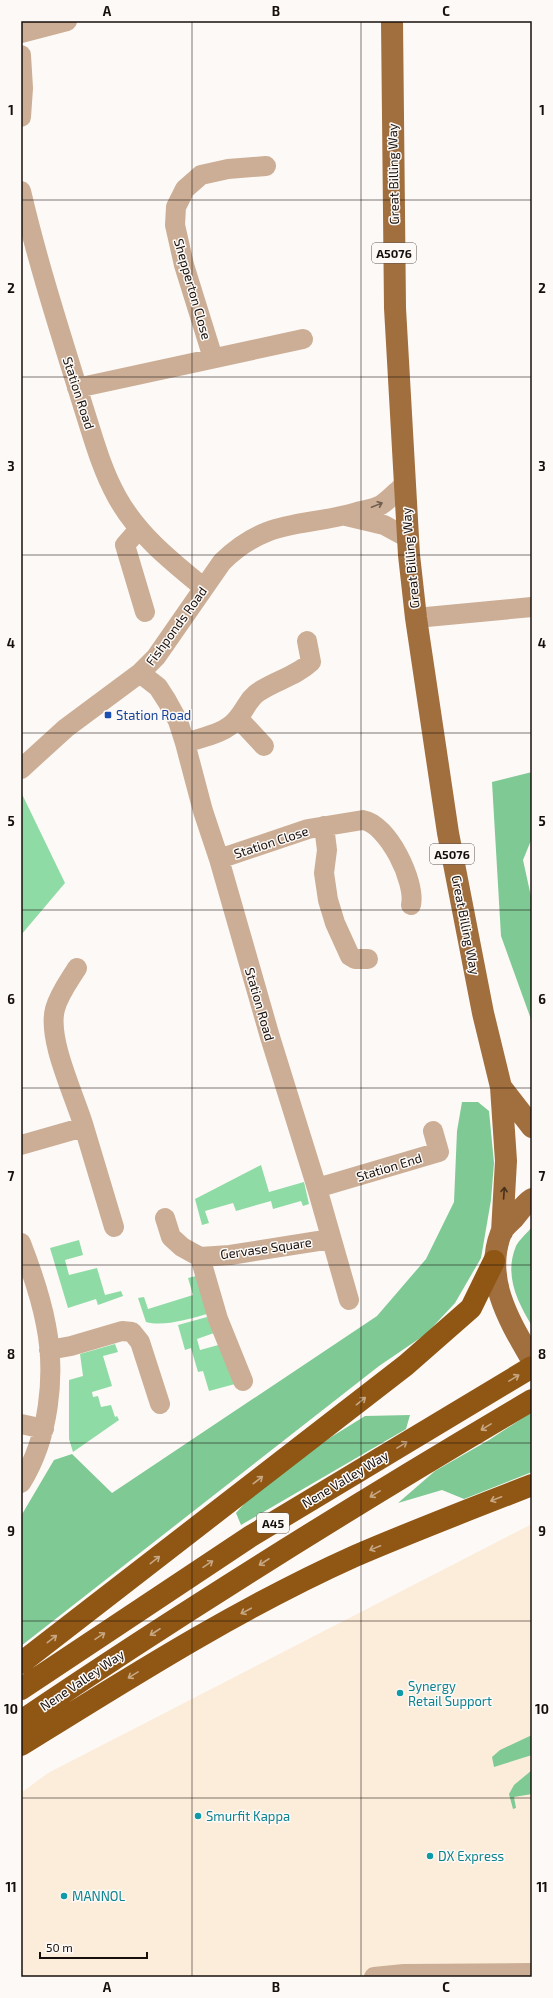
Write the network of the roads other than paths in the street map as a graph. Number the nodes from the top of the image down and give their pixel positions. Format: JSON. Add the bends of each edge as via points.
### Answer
{"nodes":[{"id":1,"x":67,"y":21,"type":"edge"},
{"id":2,"x":392,"y":21,"type":"edge"},
{"id":3,"x":21,"y":33,"type":"edge"},
{"id":4,"x":21,"y":55,"type":"edge"},
{"id":5,"x":21,"y":117,"type":"edge"},
{"id":6,"x":266,"y":166,"type":"dead end"},
{"id":7,"x":21,"y":191,"type":"edge"},
{"id":8,"x":303,"y":338,"type":"dead end"},
{"id":9,"x":213,"y":358,"type":"junction"},
{"id":10,"x":77,"y":388,"type":"junction"},
{"id":11,"x":404,"y":485,"type":"junction"},
{"id":12,"x":344,"y":516,"type":"junction"},
{"id":13,"x":139,"y":529,"type":"junction"},
{"id":14,"x":408,"y":538,"type":"junction"},
{"id":15,"x":204,"y":588,"type":"junction"},
{"id":16,"x":532,"y":607,"type":"edge"},
{"id":17,"x":145,"y":612,"type":"dead end"},
{"id":18,"x":416,"y":618,"type":"junction"},
{"id":19,"x":307,"y":641,"type":"dead end"},
{"id":20,"x":140,"y":672,"type":"junction"},
{"id":21,"x":238,"y":718,"type":"junction"},
{"id":22,"x":185,"y":743,"type":"junction"},
{"id":23,"x":264,"y":746,"type":"dead end"},
{"id":24,"x":21,"y":769,"type":"edge"},
{"id":25,"x":324,"y":826,"type":"junction"},
{"id":26,"x":219,"y":859,"type":"junction"},
{"id":27,"x":411,"y":905,"type":"dead end"},
{"id":28,"x":368,"y":959,"type":"dead end"},
{"id":29,"x":77,"y":968,"type":"dead end"},
{"id":30,"x":501,"y":1087,"type":"junction"},
{"id":31,"x":84,"y":1127,"type":"junction"},
{"id":32,"x":532,"y":1127,"type":"edge"},
{"id":33,"x":433,"y":1130,"type":"dead end"},
{"id":34,"x":21,"y":1145,"type":"edge"},
{"id":35,"x":317,"y":1188,"type":"junction"},
{"id":36,"x":532,"y":1199,"type":"edge"},
{"id":37,"x":165,"y":1218,"type":"dead end"},
{"id":38,"x":114,"y":1227,"type":"dead end"},
{"id":39,"x":502,"y":1232,"type":"junction"},
{"id":40,"x":331,"y":1239,"type":"junction"},
{"id":41,"x":21,"y":1243,"type":"edge"},
{"id":42,"x":200,"y":1257,"type":"junction"},
{"id":43,"x":494,"y":1261,"type":"junction"},
{"id":44,"x":349,"y":1300,"type":"dead end"},
{"id":45,"x":49,"y":1350,"type":"junction"},
{"id":46,"x":532,"y":1360,"type":"edge"},
{"id":47,"x":532,"y":1367,"type":"edge"},
{"id":48,"x":243,"y":1381,"type":"dead end"},
{"id":49,"x":532,"y":1400,"type":"edge"},
{"id":50,"x":160,"y":1404,"type":"dead end"},
{"id":51,"x":21,"y":1424,"type":"edge"},
{"id":52,"x":44,"y":1428,"type":"junction"},
{"id":53,"x":21,"y":1483,"type":"edge"},
{"id":54,"x":532,"y":1485,"type":"edge"},
{"id":55,"x":21,"y":1663,"type":"edge"},
{"id":56,"x":21,"y":1689,"type":"edge"},
{"id":57,"x":21,"y":1721,"type":"edge"},
{"id":58,"x":21,"y":1745,"type":"edge"},
{"id":59,"x":532,"y":1973,"type":"edge"},
{"id":60,"x":374,"y":1977,"type":"edge"}],
"edges":[{"from":1,"to":3,"type":"street"},
{"from":2,"to":11,"type":"main road","name":"Great Billing Way","number":"A5076","via":[[395,308]]},
{"from":4,"to":5,"type":"street"},
{"from":6,"to":9,"type":"street","name":"Shepperton Close","via":[[228,169],[201,175],[185,189],[176,207],[175,225],[184,265]]},
{"from":7,"to":10,"type":"street","name":"Station Road"},
{"from":8,"to":9,"type":"street","name":"Shepperton Close"},
{"from":9,"to":10,"type":"street","name":"Shepperton Close"},
{"from":10,"to":13,"type":"street","name":"Station Road","via":[[102,466],[117,498]]},
{"from":12,"to":11,"type":"street","name":"Fishponds Road","one_way":true,"via":[[381,505]]},
{"from":11,"to":14,"type":"main road","name":"Great Billing Way","number":"A5076"},
{"from":12,"to":14,"type":"street","name":"Fishponds Road","via":[[384,525]]},
{"from":12,"to":15,"type":"street","name":"Fishponds Road","via":[[289,525],[270,530],[250,540],[234,550],[222,562]]},
{"from":13,"to":15,"type":"street","name":"Station Road","via":[[172,562]]},
{"from":13,"to":17,"type":"street","via":[[125,544]]},
{"from":14,"to":18,"type":"main road","name":"Great Billing Way","number":"A5076"},
{"from":15,"to":20,"type":"street","name":"Fishponds Road","via":[[156,657]]},
{"from":16,"to":18,"type":"street"},
{"from":18,"to":30,"type":"main road","name":"Great Billing Way","number":"A5076","via":[[448,833],[483,1013]]},
{"from":19,"to":21,"type":"street","via":[[317,664],[261,690],[253,696]]},
{"from":20,"to":22,"type":"street","name":"Station Road","via":[[158,687],[167,700],[178,721]]},
{"from":20,"to":24,"type":"street","name":"Fishponds Road","via":[[66,728]]},
{"from":21,"to":22,"type":"street","via":[[222,731]]},
{"from":21,"to":23,"type":"street"},
{"from":22,"to":26,"type":"street","name":"Station Road"},
{"from":25,"to":26,"type":"street","name":"Station Close"},
{"from":25,"to":27,"type":"street","name":"Station Close","via":[[363,820],[377,826],[389,839],[398,855],[411,891]]},
{"from":25,"to":28,"type":"street","name":"Station Close","via":[[327,850],[325,885],[335,923],[350,956],[355,959]]},
{"from":26,"to":35,"type":"street","name":"Station Road"},
{"from":29,"to":31,"type":"street","via":[[59,999],[55,1010],[55,1028],[61,1062]]},
{"from":30,"to":32,"type":"main road","name":"Great Billing Way","number":"A5076"},
{"from":39,"to":30,"type":"main road","name":"Great Billing Way","number":"A5076","one_way":true,"via":[[506,1161]]},
{"from":31,"to":34,"type":"street"},
{"from":31,"to":38,"type":"street"},
{"from":33,"to":35,"type":"street","name":"Station End","via":[[439,1152]]},
{"from":35,"to":40,"type":"street","name":"Station Road"},
{"from":36,"to":39,"type":"main road"},
{"from":37,"to":42,"type":"street","via":[[172,1237],[182,1247]]},
{"from":39,"to":43,"type":"main road"},
{"from":40,"to":42,"type":"street","name":"Gervase Square","via":[[230,1255]]},
{"from":40,"to":44,"type":"street","name":"Station Road"},
{"from":41,"to":45,"type":"street","via":[[46,1325]]},
{"from":42,"to":48,"type":"street","name":"Gervase Square","via":[[218,1319]]},
{"from":43,"to":46,"type":"main road","via":[[499,1295],[512,1326]]},
{"from":55,"to":43,"type":"highway","one_way":true,"via":[[406,1365],[472,1308]]},
{"from":45,"to":50,"type":"street","via":[[122,1331],[132,1332],[140,1342]]},
{"from":45,"to":52,"type":"street","via":[[48,1401]]},
{"from":56,"to":47,"type":"highway","name":"Nene Valley Way","number":"A45","one_way":true,"via":[[251,1536]]},
{"from":49,"to":57,"type":"highway","name":"Nene Valley Way","number":"A45","one_way":true,"via":[[268,1559]]},
{"from":51,"to":52,"type":"street"},
{"from":52,"to":53,"type":"street"},
{"from":54,"to":58,"type":"highway","one_way":true,"via":[[354,1556],[244,1612],[146,1667]]},
{"from":59,"to":60,"type":"street","via":[[404,1974]]}]}
